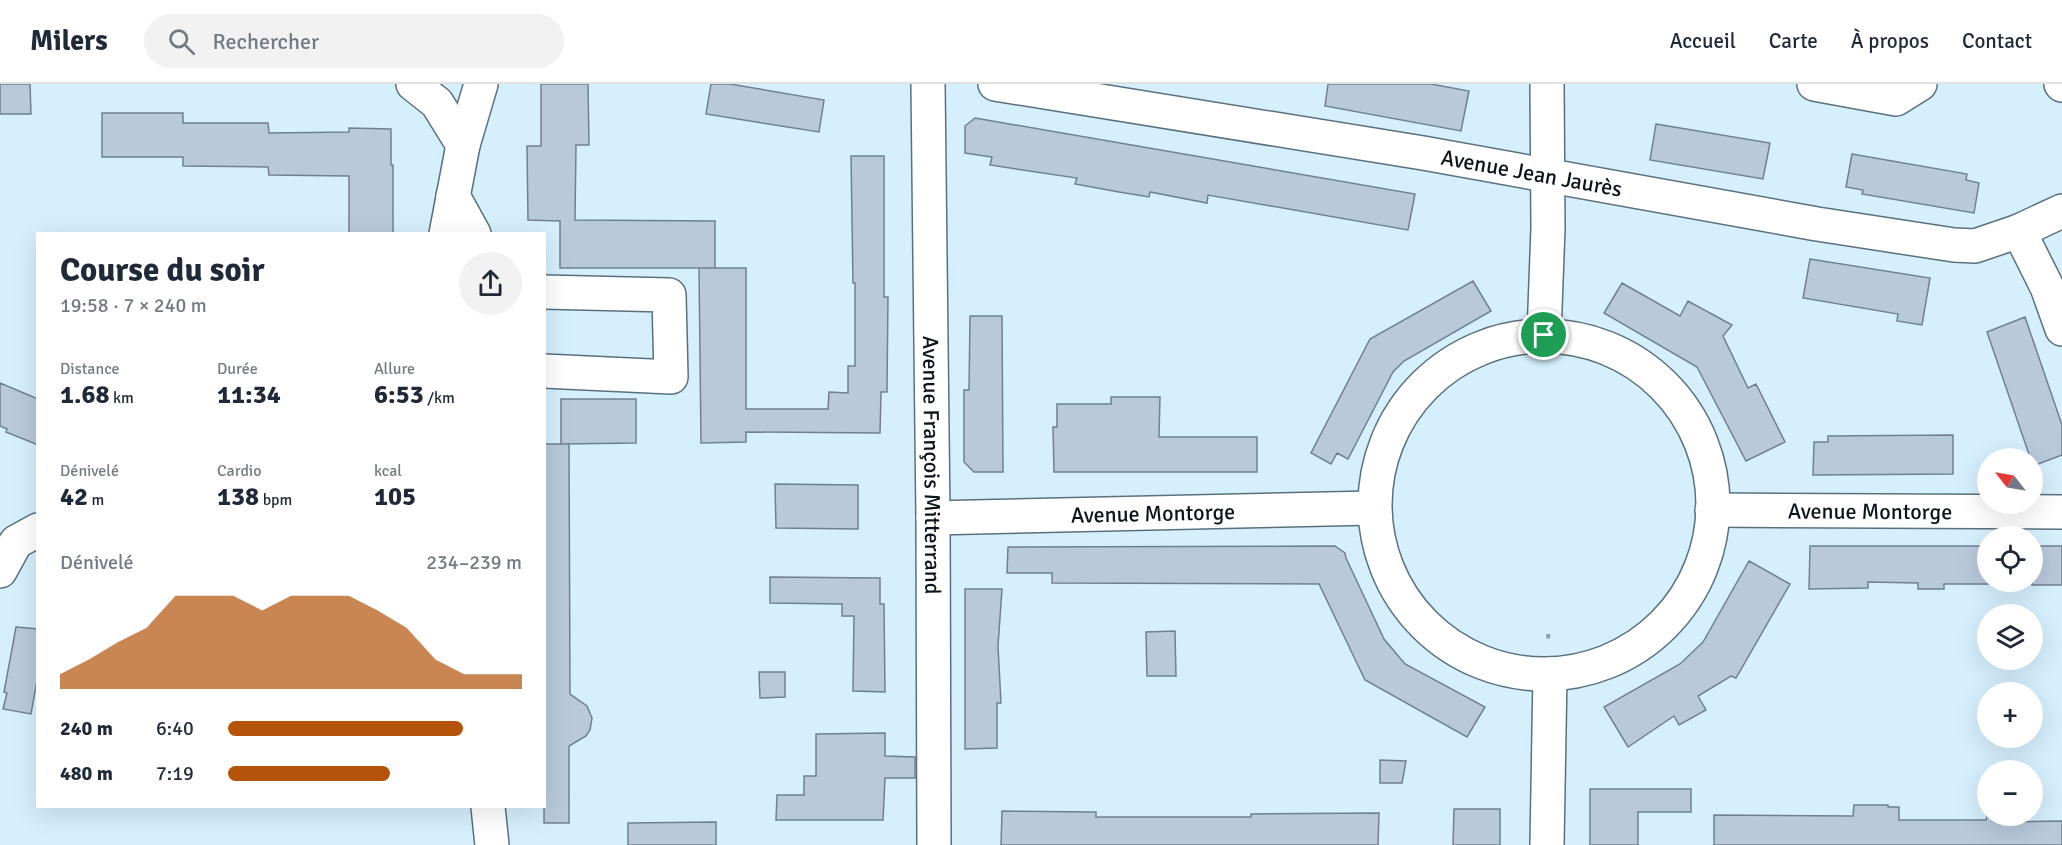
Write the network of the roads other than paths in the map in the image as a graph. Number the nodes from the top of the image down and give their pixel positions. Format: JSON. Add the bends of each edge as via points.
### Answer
{"nodes":[{"id":1,"x":413,"y":84,"type":"edge"},
{"id":2,"x":481,"y":84,"type":"edge"},
{"id":3,"x":928,"y":84,"type":"edge"},
{"id":4,"x":995,"y":84,"type":"edge"},
{"id":5,"x":1547,"y":84,"type":"edge"},
{"id":6,"x":1814,"y":84,"type":"edge"},
{"id":7,"x":1920,"y":84,"type":"edge"},
{"id":8,"x":463,"y":145,"type":"junction"},
{"id":9,"x":1548,"y":175,"type":"junction"},
{"id":10,"x":453,"y":196,"type":"junction"},
{"id":11,"x":2062,"y":211,"type":"edge"},
{"id":12,"x":2019,"y":231,"type":"junction"},
{"id":13,"x":446,"y":232,"type":"edge"},
{"id":14,"x":473,"y":232,"type":"edge"},
{"id":15,"x":546,"y":292,"type":"edge"},
{"id":16,"x":2062,"y":329,"type":"edge"},
{"id":17,"x":1544,"y":335,"type":"junction"},
{"id":18,"x":546,"y":371,"type":"edge"},
{"id":19,"x":1373,"y":508,"type":"junction"},
{"id":20,"x":1712,"y":510,"type":"junction"},
{"id":21,"x":2062,"y":512,"type":"edge"},
{"id":22,"x":933,"y":518,"type":"junction"},
{"id":23,"x":36,"y":531,"type":"edge"},
{"id":24,"x":0,"y":571,"type":"edge"},
{"id":25,"x":1550,"y":674,"type":"junction"},
{"id":26,"x":488,"y":808,"type":"edge"},
{"id":27,"x":492,"y":845,"type":"edge"},
{"id":28,"x":934,"y":845,"type":"edge"},
{"id":29,"x":1547,"y":845,"type":"edge"}],
"edges":[{"from":1,"to":8,"type":"street","via":[[436,103]]},
{"from":2,"to":8,"type":"street"},
{"from":3,"to":22,"type":"street","name":"Avenue François Mitterrand"},
{"from":4,"to":9,"type":"street","name":"Avenue Jean Jaurès"},
{"from":5,"to":9,"type":"street"},
{"from":6,"to":7,"type":"street","via":[[1896,99]]},
{"from":8,"to":10,"type":"street"},
{"from":9,"to":12,"type":"street","name":"Avenue Jean Jaurès","via":[[1954,245],[1975,246]]},
{"from":9,"to":17,"type":"street"},
{"from":10,"to":13,"type":"street"},
{"from":10,"to":14,"type":"street"},
{"from":11,"to":12,"type":"street","name":"Avenue Jean Jaurès"},
{"from":12,"to":16,"type":"street","via":[[2047,287]]},
{"from":15,"to":18,"type":"street","via":[[669,295],[671,377]]},
{"from":17,"to":19,"type":"street","via":[[1489,344],[1442,369],[1405,407],[1381,455]]},
{"from":17,"to":20,"type":"street","via":[[1602,345],[1621,353],[1662,382],[1692,422],[1710,469]]},
{"from":19,"to":22,"type":"street","name":"Avenue Montorge"},
{"from":19,"to":25,"type":"street","via":[[1384,564],[1412,614],[1456,651],[1509,672]]},
{"from":20,"to":21,"type":"street","name":"Avenue Montorge"},
{"from":20,"to":25,"type":"street","via":[[1703,564],[1681,605],[1650,638],[1611,662]]},
{"from":22,"to":28,"type":"street","name":"Avenue François Mitterrand"},
{"from":23,"to":24,"type":"street","via":[[16,542]]},
{"from":25,"to":29,"type":"street"},
{"from":26,"to":27,"type":"street"}]}
